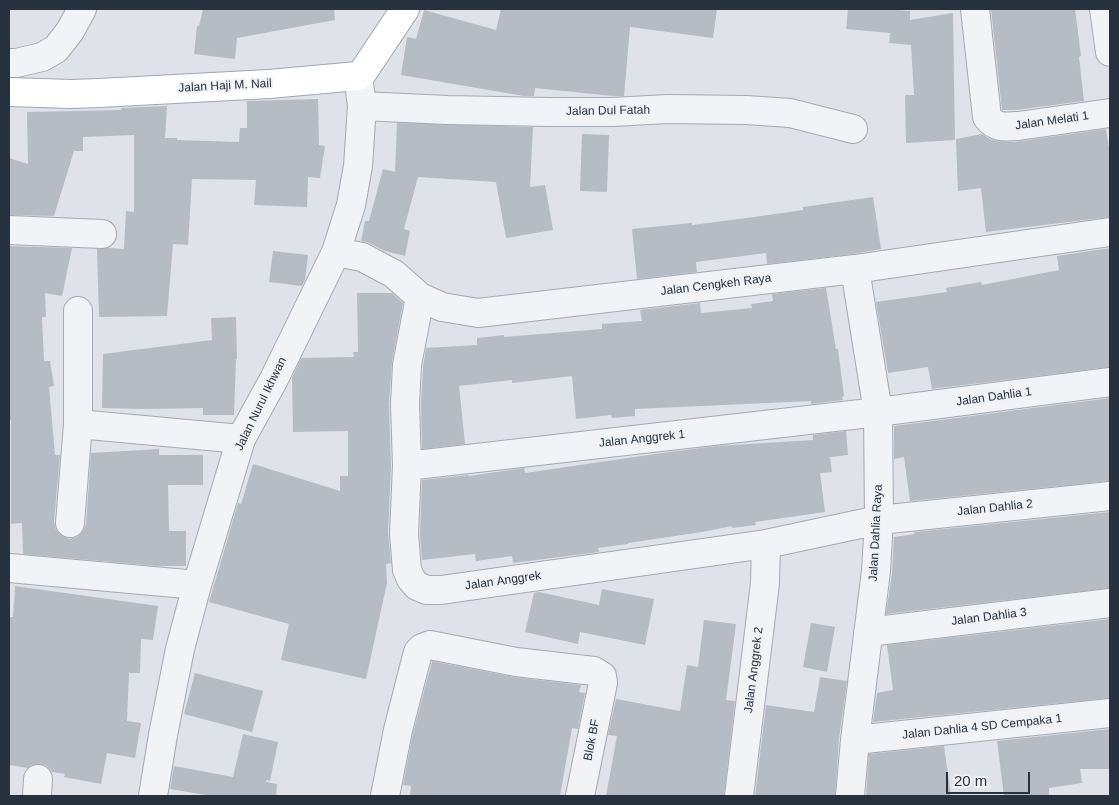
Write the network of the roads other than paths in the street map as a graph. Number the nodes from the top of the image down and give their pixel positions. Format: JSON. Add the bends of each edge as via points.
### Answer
{"nodes":[{"id":1,"x":82,"y":9,"type":"edge"},
{"id":2,"x":405,"y":9,"type":"edge"},
{"id":3,"x":974,"y":9,"type":"edge"},
{"id":4,"x":1104,"y":9,"type":"edge"},
{"id":5,"x":1110,"y":52,"type":"edge"},
{"id":6,"x":9,"y":63,"type":"edge"},
{"id":7,"x":358,"y":76,"type":"junction"},
{"id":8,"x":9,"y":92,"type":"edge"},
{"id":9,"x":362,"y":106,"type":"junction"},
{"id":10,"x":1110,"y":113,"type":"edge"},
{"id":11,"x":853,"y":129,"type":"dead end"},
{"id":12,"x":9,"y":230,"type":"edge"},
{"id":13,"x":1110,"y":232,"type":"edge"},
{"id":14,"x":102,"y":234,"type":"dead end"},
{"id":15,"x":336,"y":252,"type":"junction"},
{"id":16,"x":855,"y":269,"type":"junction"},
{"id":17,"x":420,"y":297,"type":"junction"},
{"id":18,"x":78,"y":311,"type":"dead end"},
{"id":19,"x":1110,"y":382,"type":"edge"},
{"id":20,"x":878,"y":412,"type":"junction"},
{"id":21,"x":78,"y":424,"type":"junction"},
{"id":22,"x":241,"y":439,"type":"junction"},
{"id":23,"x":407,"y":466,"type":"junction"},
{"id":24,"x":1110,"y":496,"type":"edge"},
{"id":25,"x":879,"y":520,"type":"junction"},
{"id":26,"x":70,"y":523,"type":"dead end"},
{"id":27,"x":766,"y":544,"type":"junction"},
{"id":28,"x":9,"y":568,"type":"edge"},
{"id":29,"x":197,"y":585,"type":"junction"},
{"id":30,"x":1110,"y":603,"type":"edge"},
{"id":31,"x":868,"y":632,"type":"junction"},
{"id":32,"x":1110,"y":713,"type":"edge"},
{"id":33,"x":855,"y":740,"type":"junction"},
{"id":34,"x":153,"y":796,"type":"edge"},
{"id":35,"x":385,"y":796,"type":"edge"},
{"id":36,"x":580,"y":796,"type":"edge"},
{"id":37,"x":739,"y":796,"type":"edge"},
{"id":38,"x":850,"y":796,"type":"edge"}],
"edges":[{"from":1,"to":6,"type":"street","via":[[56,49],[42,57]]},
{"from":2,"to":7,"type":"main road"},
{"from":3,"to":10,"type":"street","name":"Jalan Melati 1","via":[[987,117],[992,123],[1002,127],[1018,126]]},
{"from":4,"to":5,"type":"street"},
{"from":7,"to":8,"type":"main road","name":"Jalan Haji M. Nail","via":[[99,94]]},
{"from":7,"to":9,"type":"street","name":"Jalan Nurul Ikhwan"},
{"from":9,"to":11,"type":"street","name":"Jalan Dul Fatah","via":[[550,112],[746,110],[790,114]]},
{"from":9,"to":15,"type":"street","name":"Jalan Nurul Ikhwan","via":[[358,166],[351,205]]},
{"from":12,"to":14,"type":"street"},
{"from":13,"to":16,"type":"street","name":"Jalan Cengkeh Raya"},
{"from":15,"to":17,"type":"street","name":"Jalan Cengkeh Raya","via":[[362,257],[394,274]]},
{"from":15,"to":22,"type":"street","name":"Jalan Nurul Ikhwan"},
{"from":16,"to":17,"type":"street","name":"Jalan Cengkeh Raya","via":[[478,313],[442,308]]},
{"from":16,"to":20,"type":"street","name":"Jalan Dahlia Raya"},
{"from":17,"to":23,"type":"street","name":"Jalan Anggrek","via":[[407,365]]},
{"from":18,"to":21,"type":"street"},
{"from":19,"to":20,"type":"street","name":"Jalan Dahlia 1"},
{"from":20,"to":23,"type":"street","name":"Jalan Anggrek 1"},
{"from":20,"to":25,"type":"street","name":"Jalan Dahlia Raya"},
{"from":21,"to":22,"type":"street"},
{"from":21,"to":26,"type":"street"},
{"from":22,"to":29,"type":"street","name":"Jalan Nurul Ikhwan"},
{"from":23,"to":27,"type":"street","name":"Jalan Anggrek","via":[[404,534],[407,570],[417,586],[426,590]]},
{"from":24,"to":25,"type":"street","name":"Jalan Dahlia 2"},
{"from":25,"to":27,"type":"street","name":"Jalan Anggrek"},
{"from":25,"to":31,"type":"street","name":"Jalan Dahlia Raya"},
{"from":27,"to":37,"type":"street","name":"Jalan Anggrek 2","via":[[765,583]]},
{"from":28,"to":29,"type":"street"},
{"from":29,"to":34,"type":"street","name":"Jalan Nurul Ikhwan","via":[[180,649]]},
{"from":30,"to":31,"type":"street","name":"Jalan Dahlia 3"},
{"from":31,"to":33,"type":"street","name":"Jalan Dahlia Raya"},
{"from":32,"to":33,"type":"street","name":"Jalan Dahlia 4 SD Cempaka 1"},
{"from":33,"to":38,"type":"street","name":"Jalan Dahlia Raya"},
{"from":35,"to":36,"type":"street","name":"Blok BF","via":[[418,652],[426,645],[516,662],[594,671],[602,676]]}]}
